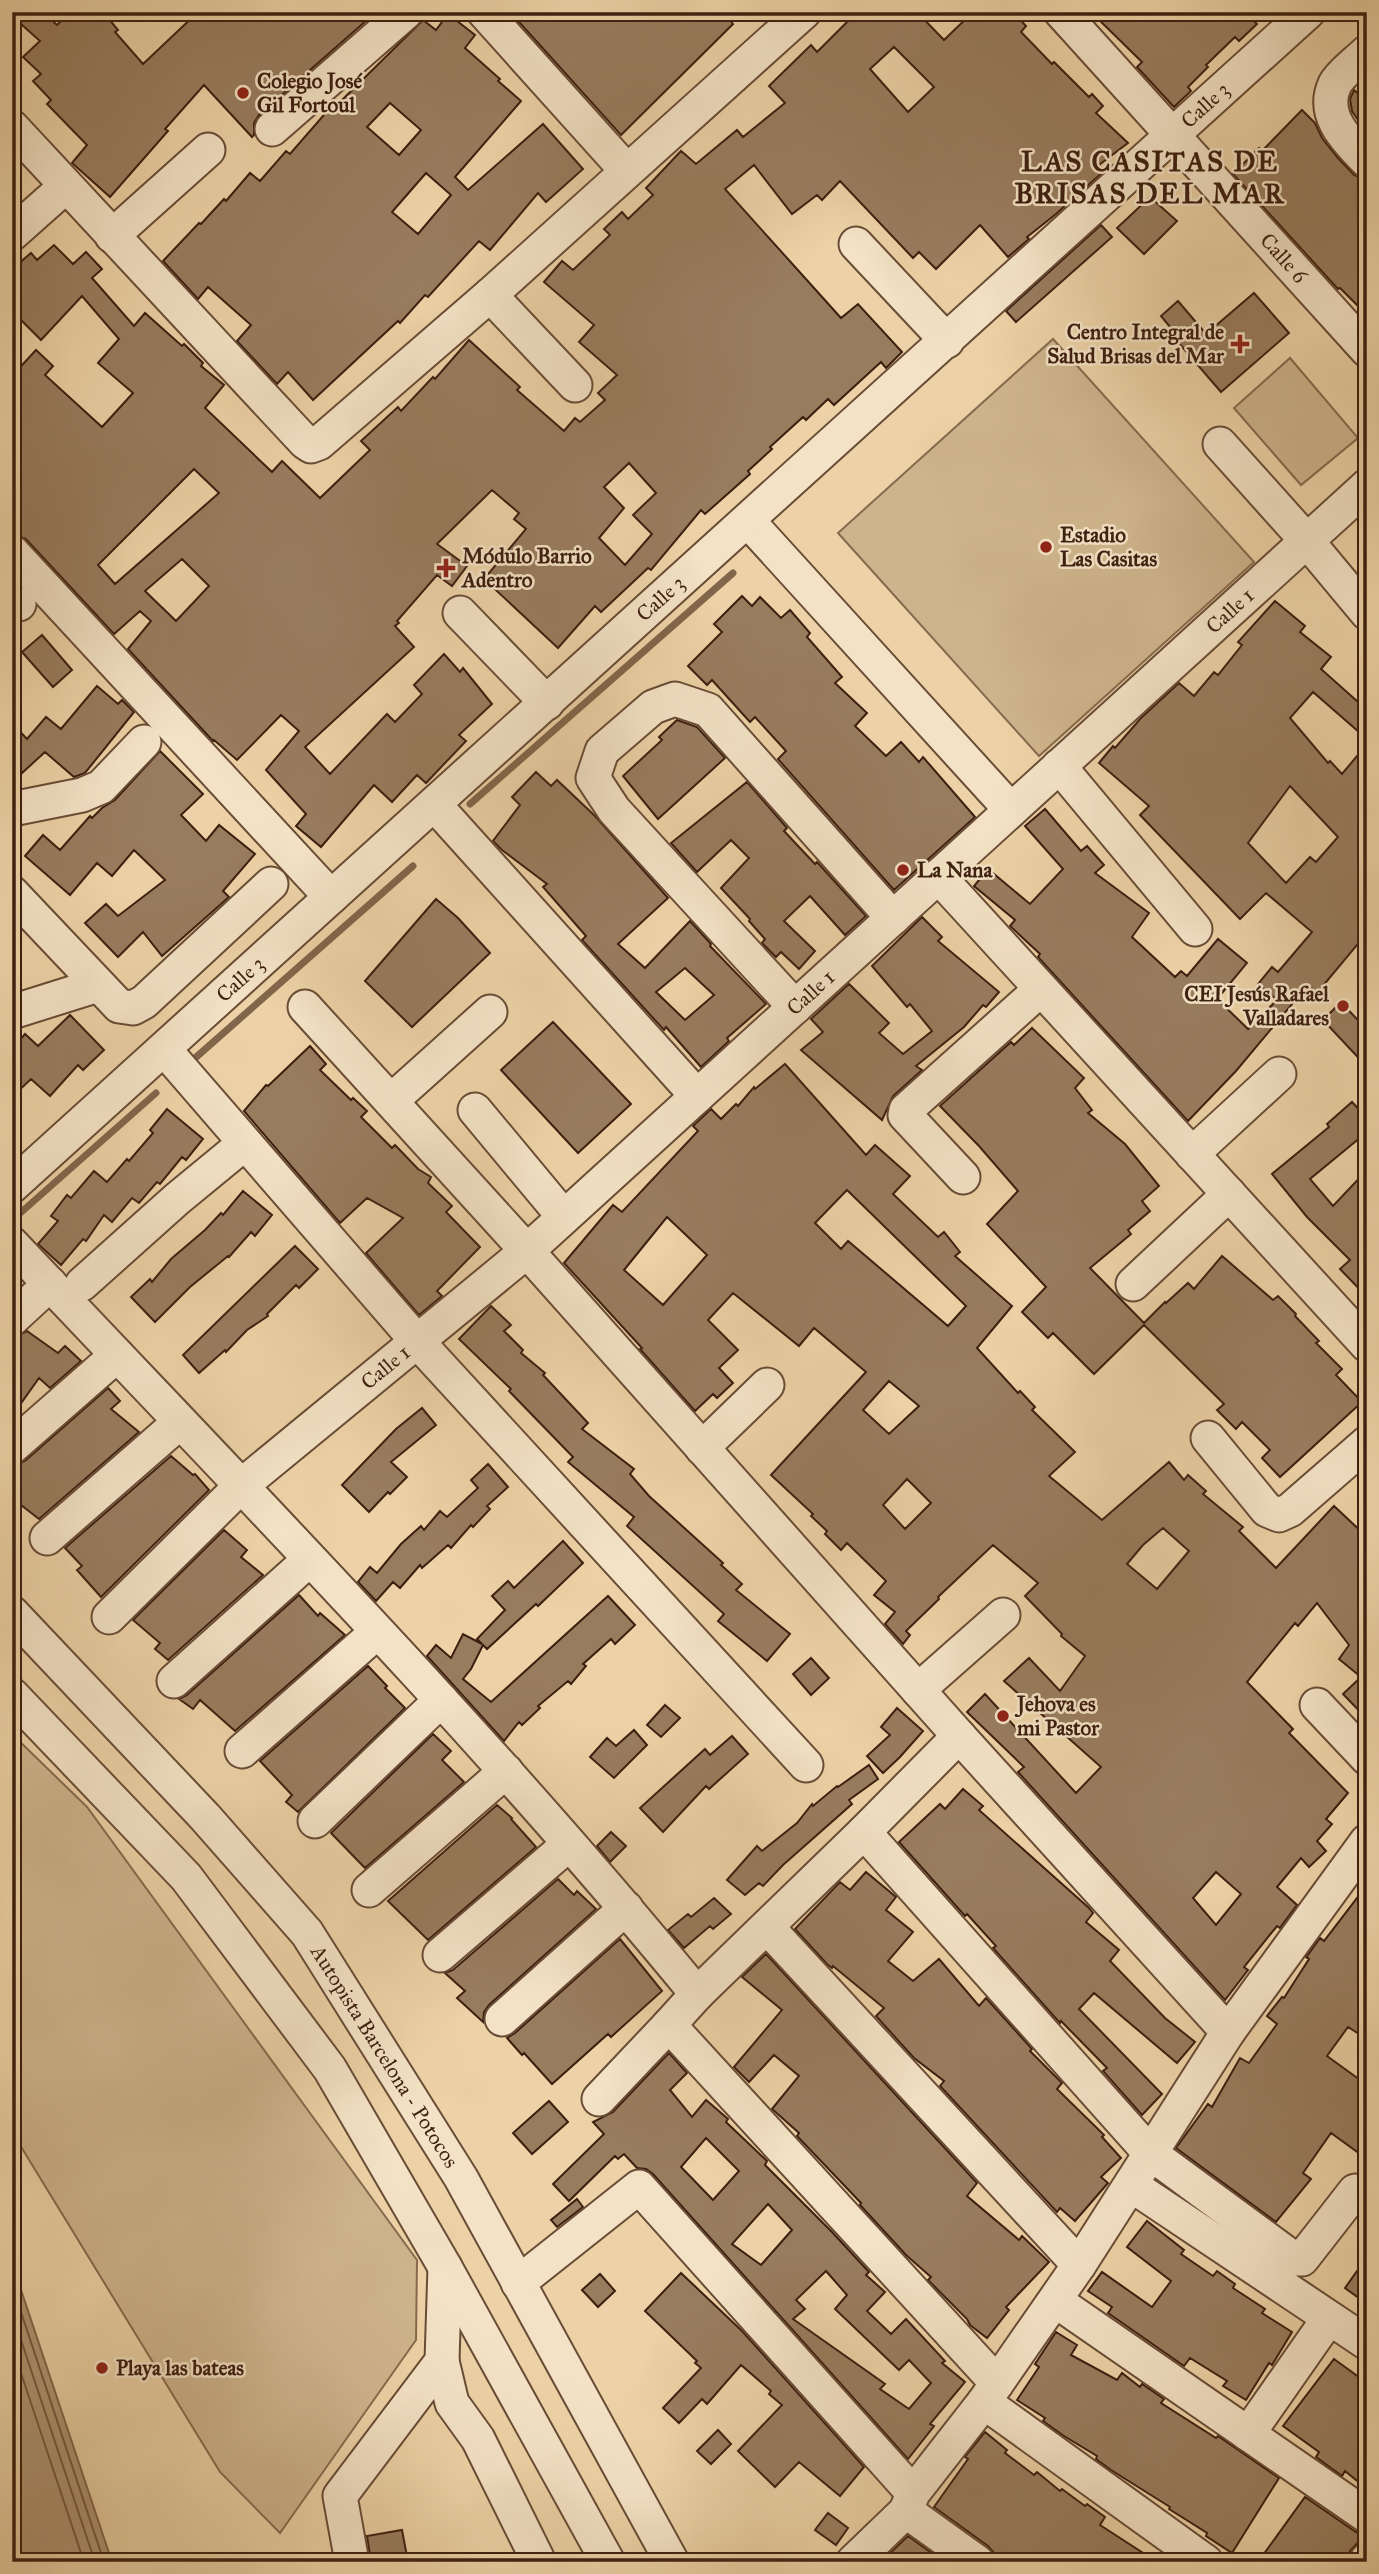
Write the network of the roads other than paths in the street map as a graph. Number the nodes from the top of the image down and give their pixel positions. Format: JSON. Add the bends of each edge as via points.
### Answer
{"nodes":[{"id":1,"x":406,"y":12,"type":"edge"},
{"id":2,"x":484,"y":12,"type":"edge"},
{"id":3,"x":804,"y":12,"type":"edge"},
{"id":4,"x":1061,"y":12,"type":"edge"},
{"id":5,"x":1308,"y":12,"type":"edge"},
{"id":6,"x":1367,"y":52,"type":"edge"},
{"id":7,"x":12,"y":127,"type":"edge"},
{"id":8,"x":272,"y":129,"type":"dead end"},
{"id":9,"x":1174,"y":136,"type":"junction"},
{"id":10,"x":208,"y":150,"type":"dead end"},
{"id":11,"x":1367,"y":162,"type":"edge"},
{"id":12,"x":626,"y":170,"type":"junction"},
{"id":13,"x":66,"y":186,"type":"junction"},
{"id":14,"x":12,"y":234,"type":"edge"},
{"id":15,"x":112,"y":236,"type":"junction"},
{"id":16,"x":856,"y":244,"type":"dead end"},
{"id":17,"x":490,"y":295,"type":"junction"},
{"id":18,"x":947,"y":341,"type":"junction"},
{"id":19,"x":1367,"y":350,"type":"edge"},
{"id":20,"x":575,"y":385,"type":"dead end"},
{"id":21,"x":1220,"y":444,"type":"dead end"},
{"id":22,"x":1367,"y":486,"type":"edge"},
{"id":23,"x":748,"y":521,"type":"junction"},
{"id":24,"x":1307,"y":541,"type":"junction"},
{"id":25,"x":12,"y":552,"type":"edge"},
{"id":26,"x":460,"y":613,"type":"dead end"},
{"id":27,"x":1367,"y":613,"type":"edge"},
{"id":28,"x":547,"y":703,"type":"junction"},
{"id":29,"x":144,"y":742,"type":"dead end"},
{"id":30,"x":1059,"y":766,"type":"junction"},
{"id":31,"x":434,"y":804,"type":"junction"},
{"id":32,"x":12,"y":809,"type":"edge"},
{"id":33,"x":1011,"y":810,"type":"junction"},
{"id":34,"x":938,"y":876,"type":"junction"},
{"id":35,"x":271,"y":884,"type":"dead end"},
{"id":36,"x":12,"y":893,"type":"edge"},
{"id":37,"x":331,"y":897,"type":"junction"},
{"id":38,"x":893,"y":918,"type":"junction"},
{"id":39,"x":1195,"y":929,"type":"dead end"},
{"id":40,"x":97,"y":985,"type":"junction"},
{"id":41,"x":1041,"y":989,"type":"junction"},
{"id":42,"x":305,"y":1007,"type":"dead end"},
{"id":43,"x":795,"y":1007,"type":"junction"},
{"id":44,"x":490,"y":1012,"type":"dead end"},
{"id":45,"x":12,"y":1013,"type":"edge"},
{"id":46,"x":164,"y":1049,"type":"junction"},
{"id":47,"x":1279,"y":1074,"type":"dead end"},
{"id":48,"x":697,"y":1096,"type":"junction"},
{"id":49,"x":391,"y":1101,"type":"junction"},
{"id":50,"x":475,"y":1110,"type":"dead end"},
{"id":51,"x":245,"y":1143,"type":"junction"},
{"id":52,"x":1192,"y":1154,"type":"junction"},
{"id":53,"x":963,"y":1177,"type":"dead end"},
{"id":54,"x":12,"y":1186,"type":"edge"},
{"id":55,"x":1229,"y":1194,"type":"junction"},
{"id":56,"x":564,"y":1217,"type":"junction"},
{"id":57,"x":12,"y":1244,"type":"edge"},
{"id":58,"x":527,"y":1251,"type":"junction"},
{"id":59,"x":66,"y":1284,"type":"junction"},
{"id":60,"x":1133,"y":1284,"type":"dead end"},
{"id":61,"x":12,"y":1319,"type":"edge"},
{"id":62,"x":416,"y":1340,"type":"junction"},
{"id":63,"x":1367,"y":1345,"type":"edge"},
{"id":64,"x":117,"y":1355,"type":"junction"},
{"id":65,"x":767,"y":1385,"type":"dead end"},
{"id":66,"x":180,"y":1422,"type":"junction"},
{"id":67,"x":1208,"y":1438,"type":"dead end"},
{"id":68,"x":1367,"y":1443,"type":"edge"},
{"id":69,"x":12,"y":1447,"type":"edge"},
{"id":70,"x":702,"y":1448,"type":"junction"},
{"id":71,"x":241,"y":1486,"type":"junction"},
{"id":72,"x":47,"y":1538,"type":"dead end"},
{"id":73,"x":309,"y":1560,"type":"junction"},
{"id":74,"x":12,"y":1613,"type":"edge"},
{"id":75,"x":1003,"y":1615,"type":"dead end"},
{"id":76,"x":109,"y":1617,"type":"dead end"},
{"id":77,"x":377,"y":1632,"type":"junction"},
{"id":78,"x":174,"y":1681,"type":"dead end"},
{"id":79,"x":918,"y":1690,"type":"junction"},
{"id":80,"x":12,"y":1695,"type":"edge"},
{"id":81,"x":441,"y":1700,"type":"junction"},
{"id":82,"x":1317,"y":1704,"type":"dead end"},
{"id":83,"x":959,"y":1736,"type":"junction"},
{"id":84,"x":242,"y":1751,"type":"dead end"},
{"id":85,"x":1367,"y":1758,"type":"edge"},
{"id":86,"x":806,"y":1765,"type":"dead end"},
{"id":87,"x":506,"y":1770,"type":"junction"},
{"id":88,"x":315,"y":1821,"type":"dead end"},
{"id":89,"x":864,"y":1832,"type":"junction"},
{"id":90,"x":1367,"y":1841,"type":"edge"},
{"id":91,"x":569,"y":1844,"type":"junction"},
{"id":92,"x":369,"y":1890,"type":"dead end"},
{"id":93,"x":626,"y":1908,"type":"junction"},
{"id":94,"x":767,"y":1927,"type":"junction"},
{"id":95,"x":440,"y":1955,"type":"dead end"},
{"id":96,"x":696,"y":1994,"type":"junction"},
{"id":97,"x":502,"y":2019,"type":"dead end"},
{"id":98,"x":669,"y":2025,"type":"junction"},
{"id":99,"x":1228,"y":2032,"type":"junction"},
{"id":100,"x":599,"y":2099,"type":"dead end"},
{"id":101,"x":1150,"y":2153,"type":"junction"},
{"id":102,"x":1131,"y":2185,"type":"junction"},
{"id":103,"x":1355,"y":2191,"type":"dead end"},
{"id":104,"x":1079,"y":2265,"type":"junction"},
{"id":105,"x":445,"y":2267,"type":"junction"},
{"id":106,"x":518,"y":2283,"type":"junction"},
{"id":107,"x":1056,"y":2301,"type":"junction"},
{"id":108,"x":1329,"y":2318,"type":"junction"},
{"id":109,"x":1367,"y":2343,"type":"edge"},
{"id":110,"x":444,"y":2372,"type":"junction"},
{"id":111,"x":512,"y":2389,"type":"junction"},
{"id":112,"x":991,"y":2393,"type":"junction"},
{"id":113,"x":1248,"y":2434,"type":"junction"},
{"id":114,"x":910,"y":2502,"type":"junction"},
{"id":115,"x":1367,"y":2516,"type":"edge"},
{"id":116,"x":352,"y":2562,"type":"edge"},
{"id":117,"x":539,"y":2562,"type":"edge"},
{"id":118,"x":608,"y":2562,"type":"edge"},
{"id":119,"x":672,"y":2562,"type":"edge"},
{"id":120,"x":853,"y":2562,"type":"edge"},
{"id":121,"x":976,"y":2562,"type":"edge"},
{"id":122,"x":1206,"y":2562,"type":"edge"}],
"edges":[{"from":1,"to":8,"type":"street"},
{"from":2,"to":12,"type":"street"},
{"from":3,"to":12,"type":"street"},
{"from":4,"to":9,"type":"street","name":"Calle 6"},
{"from":5,"to":9,"type":"street","name":"Calle 3"},
{"from":6,"to":11,"type":"street","via":[[1335,83],[1331,106],[1337,129]]},
{"from":7,"to":13,"type":"street"},
{"from":9,"to":18,"type":"street","name":"Calle 3"},
{"from":9,"to":19,"type":"street","name":"Calle 6"},
{"from":10,"to":15,"type":"street"},
{"from":12,"to":17,"type":"street"},
{"from":13,"to":14,"type":"street"},
{"from":13,"to":15,"type":"street"},
{"from":15,"to":17,"type":"street","via":[[311,446]]},
{"from":16,"to":18,"type":"street"},
{"from":17,"to":20,"type":"street"},
{"from":18,"to":23,"type":"street","name":"Calle 3"},
{"from":21,"to":24,"type":"street"},
{"from":22,"to":24,"type":"street","name":"Calle 1"},
{"from":23,"to":28,"type":"street","name":"Calle 3"},
{"from":23,"to":33,"type":"street"},
{"from":24,"to":27,"type":"street"},
{"from":24,"to":30,"type":"street","name":"Calle 1"},
{"from":25,"to":37,"type":"street"},
{"from":26,"to":28,"type":"street"},
{"from":28,"to":31,"type":"street","name":"Calle 3"},
{"from":29,"to":32,"type":"street","via":[[101,788]]},
{"from":30,"to":33,"type":"street","name":"Calle 1"},
{"from":30,"to":39,"type":"street"},
{"from":31,"to":37,"type":"street","name":"Calle 3"},
{"from":31,"to":48,"type":"street"},
{"from":33,"to":34,"type":"street","name":"Calle 1"},
{"from":34,"to":38,"type":"street","name":"Calle 1"},
{"from":34,"to":41,"type":"street"},
{"from":35,"to":40,"type":"street","via":[[144,1002],[133,1008],[120,1006]]},
{"from":36,"to":40,"type":"street"},
{"from":37,"to":46,"type":"street","name":"Calle 3"},
{"from":38,"to":43,"type":"street","name":"Calle 1"},
{"from":38,"to":43,"type":"street","via":[[708,710],[674,699],[653,707],[601,751],[593,778],[614,810]]},
{"from":40,"to":45,"type":"street"},
{"from":41,"to":52,"type":"street"},
{"from":41,"to":53,"type":"street","via":[[906,1110],[905,1115]]},
{"from":42,"to":49,"type":"street"},
{"from":43,"to":48,"type":"street","name":"Calle 1"},
{"from":44,"to":49,"type":"street"},
{"from":46,"to":51,"type":"street"},
{"from":46,"to":54,"type":"street","name":"Calle 3"},
{"from":47,"to":52,"type":"street"},
{"from":48,"to":56,"type":"street","name":"Calle 1"},
{"from":49,"to":58,"type":"street"},
{"from":50,"to":56,"type":"street"},
{"from":51,"to":59,"type":"street"},
{"from":51,"to":62,"type":"street"},
{"from":52,"to":55,"type":"street"},
{"from":55,"to":60,"type":"street"},
{"from":55,"to":63,"type":"street"},
{"from":56,"to":58,"type":"street","name":"Calle 1"},
{"from":57,"to":59,"type":"street"},
{"from":58,"to":62,"type":"street","name":"Calle 1"},
{"from":58,"to":70,"type":"street"},
{"from":59,"to":61,"type":"street"},
{"from":59,"to":64,"type":"street"},
{"from":62,"to":71,"type":"street","name":"Calle 1"},
{"from":62,"to":86,"type":"street"},
{"from":64,"to":66,"type":"street"},
{"from":64,"to":69,"type":"street"},
{"from":65,"to":70,"type":"street"},
{"from":66,"to":71,"type":"street"},
{"from":66,"to":72,"type":"street"},
{"from":67,"to":68,"type":"street","via":[[1267,1510],[1279,1515]]},
{"from":70,"to":79,"type":"street"},
{"from":71,"to":73,"type":"street"},
{"from":71,"to":76,"type":"street","name":"Calle 1"},
{"from":73,"to":77,"type":"street"},
{"from":73,"to":78,"type":"street"},
{"from":74,"to":106,"type":"street","name":"Autopista Barcelona - Potocos","via":[[205,1817],[307,1933],[461,2178]]},
{"from":75,"to":79,"type":"street"},
{"from":77,"to":81,"type":"street"},
{"from":77,"to":84,"type":"street"},
{"from":79,"to":83,"type":"street"},
{"from":80,"to":105,"type":"street","via":[[186,1877],[330,2069]]},
{"from":81,"to":87,"type":"street"},
{"from":81,"to":88,"type":"street"},
{"from":82,"to":85,"type":"street"},
{"from":83,"to":89,"type":"street"},
{"from":83,"to":99,"type":"street"},
{"from":87,"to":91,"type":"street"},
{"from":87,"to":92,"type":"street"},
{"from":89,"to":94,"type":"street"},
{"from":89,"to":101,"type":"street"},
{"from":90,"to":99,"type":"street"},
{"from":91,"to":93,"type":"street"},
{"from":91,"to":95,"type":"street"},
{"from":93,"to":96,"type":"street"},
{"from":93,"to":97,"type":"street"},
{"from":94,"to":96,"type":"street"},
{"from":94,"to":104,"type":"street"},
{"from":96,"to":98,"type":"street"},
{"from":98,"to":100,"type":"street"},
{"from":98,"to":112,"type":"street"},
{"from":99,"to":101,"type":"street"},
{"from":101,"to":102,"type":"street"},
{"from":101,"to":103,"type":"street","via":[[1298,2260]]},
{"from":102,"to":104,"type":"street"},
{"from":102,"to":108,"type":"street"},
{"from":104,"to":107,"type":"street"},
{"from":105,"to":110,"type":"street"},
{"from":105,"to":111,"type":"street"},
{"from":106,"to":114,"type":"street","via":[[639,2187]]},
{"from":106,"to":119,"type":"street","name":"Autopista Barcelona - Potocos"},
{"from":107,"to":112,"type":"street"},
{"from":107,"to":113,"type":"street"},
{"from":108,"to":109,"type":"street"},
{"from":108,"to":113,"type":"street"},
{"from":110,"to":111,"type":"street","via":[[470,2360],[482,2361]]},
{"from":110,"to":116,"type":"street","via":[[340,2496]]},
{"from":110,"to":117,"type":"street","via":[[452,2403],[478,2439]]},
{"from":111,"to":118,"type":"street"},
{"from":112,"to":114,"type":"street"},
{"from":112,"to":122,"type":"street"},
{"from":113,"to":115,"type":"street"},
{"from":114,"to":120,"type":"street"},
{"from":114,"to":121,"type":"street"}]}
